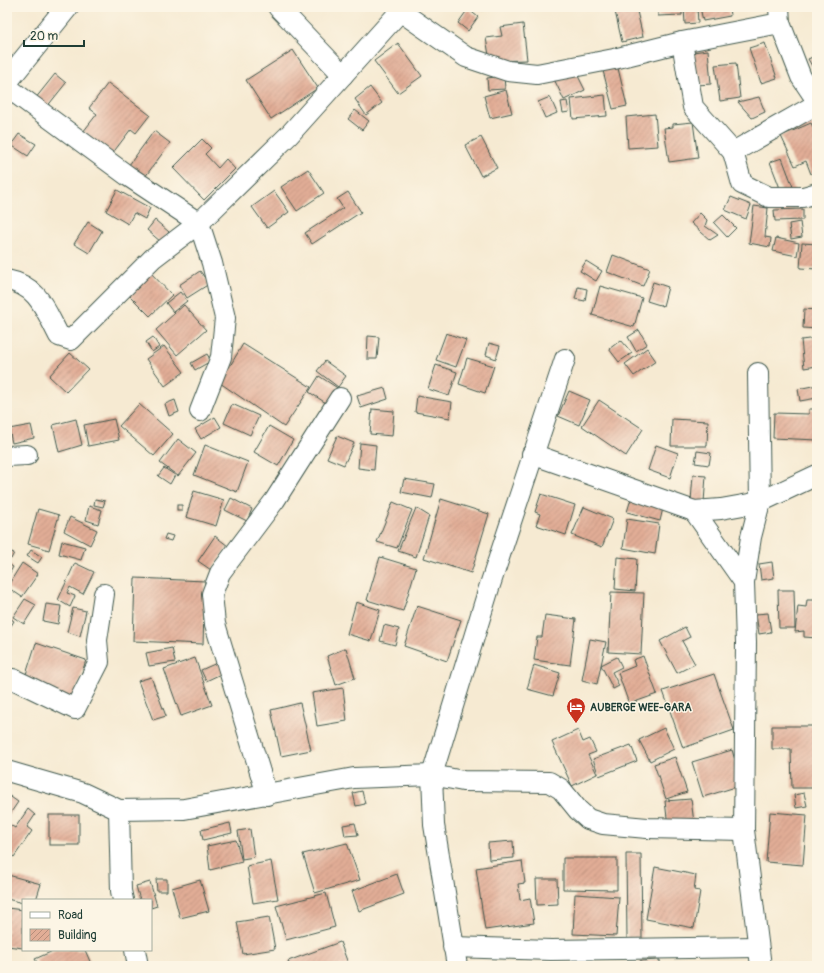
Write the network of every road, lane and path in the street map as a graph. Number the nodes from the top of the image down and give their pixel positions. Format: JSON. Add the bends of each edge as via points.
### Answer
{"nodes":[{"id":1,"x":67,"y":7,"type":"edge"},
{"id":2,"x":278,"y":7,"type":"edge"},
{"id":3,"x":402,"y":9,"type":"edge"},
{"id":4,"x":779,"y":15,"type":"edge"},
{"id":5,"x":682,"y":42,"type":"junction"},
{"id":6,"x":343,"y":75,"type":"junction"},
{"id":7,"x":7,"y":81,"type":"edge"},
{"id":8,"x":7,"y":87,"type":"edge"},
{"id":9,"x":817,"y":103,"type":"edge"},
{"id":10,"x":733,"y":152,"type":"junction"},
{"id":11,"x":817,"y":193,"type":"edge"},
{"id":12,"x":199,"y":223,"type":"junction"},
{"id":13,"x":7,"y":280,"type":"edge"},
{"id":14,"x":565,"y":359,"type":"dead end"},
{"id":15,"x":758,"y":373,"type":"dead end"},
{"id":16,"x":340,"y":398,"type":"dead end"},
{"id":17,"x":200,"y":411,"type":"dead end"},
{"id":18,"x":532,"y":454,"type":"junction"},
{"id":19,"x":27,"y":455,"type":"dead end"},
{"id":20,"x":7,"y":456,"type":"edge"},
{"id":21,"x":817,"y":475,"type":"edge"},
{"id":22,"x":760,"y":502,"type":"junction"},
{"id":23,"x":694,"y":511,"type":"junction"},
{"id":24,"x":744,"y":582,"type":"junction"},
{"id":25,"x":104,"y":594,"type":"dead end"},
{"id":26,"x":7,"y":678,"type":"edge"},
{"id":27,"x":7,"y":771,"type":"edge"},
{"id":28,"x":432,"y":775,"type":"junction"},
{"id":29,"x":267,"y":795,"type":"junction"},
{"id":30,"x":119,"y":810,"type":"junction"},
{"id":31,"x":744,"y":830,"type":"junction"},
{"id":32,"x":123,"y":899,"type":"edge"},
{"id":33,"x":758,"y":947,"type":"junction"},
{"id":34,"x":135,"y":951,"type":"edge"},
{"id":35,"x":455,"y":957,"type":"edge"},
{"id":36,"x":138,"y":966,"type":"edge"},
{"id":37,"x":761,"y":966,"type":"edge"}],
"edges":[{"from":1,"to":7,"type":"street"},
{"from":2,"to":6,"type":"street"},
{"from":3,"to":5,"type":"street","via":[[466,58],[508,71],[537,74]]},
{"from":3,"to":6,"type":"street"},
{"from":4,"to":5,"type":"street"},
{"from":4,"to":9,"type":"street","via":[[801,77]]},
{"from":5,"to":10,"type":"street","via":[[693,107]]},
{"from":6,"to":12,"type":"street","via":[[289,135]]},
{"from":8,"to":12,"type":"street","via":[[128,176]]},
{"from":9,"to":10,"type":"street"},
{"from":10,"to":11,"type":"street","via":[[742,184],[769,197],[803,197]]},
{"from":12,"to":13,"type":"street","via":[[153,258],[71,340],[59,336],[39,298],[31,289]]},
{"from":12,"to":17,"type":"street","via":[[225,318],[221,357]]},
{"from":14,"to":18,"type":"street"},
{"from":15,"to":22,"type":"street"},
{"from":16,"to":29,"type":"street","via":[[275,500],[220,573],[212,594],[215,624]]},
{"from":18,"to":23,"type":"street"},
{"from":18,"to":28,"type":"street"},
{"from":19,"to":20,"type":"street"},
{"from":21,"to":22,"type":"street"},
{"from":22,"to":23,"type":"street"},
{"from":22,"to":24,"type":"street"},
{"from":23,"to":24,"type":"street"},
{"from":24,"to":31,"type":"street"},
{"from":25,"to":26,"type":"street","via":[[97,640],[99,662],[75,709]]},
{"from":27,"to":30,"type":"street","via":[[83,793]]},
{"from":28,"to":29,"type":"street","via":[[354,778]]},
{"from":28,"to":31,"type":"street","via":[[463,781],[548,782],[561,789],[588,819],[603,824],[647,828]]},
{"from":28,"to":35,"type":"street","via":[[434,825]]},
{"from":29,"to":30,"type":"street","via":[[184,809]]},
{"from":30,"to":32,"type":"street"},
{"from":31,"to":33,"type":"street"},
{"from":33,"to":35,"type":"street","via":[[551,950]]},
{"from":33,"to":37,"type":"street"},
{"from":34,"to":36,"type":"street"}]}
